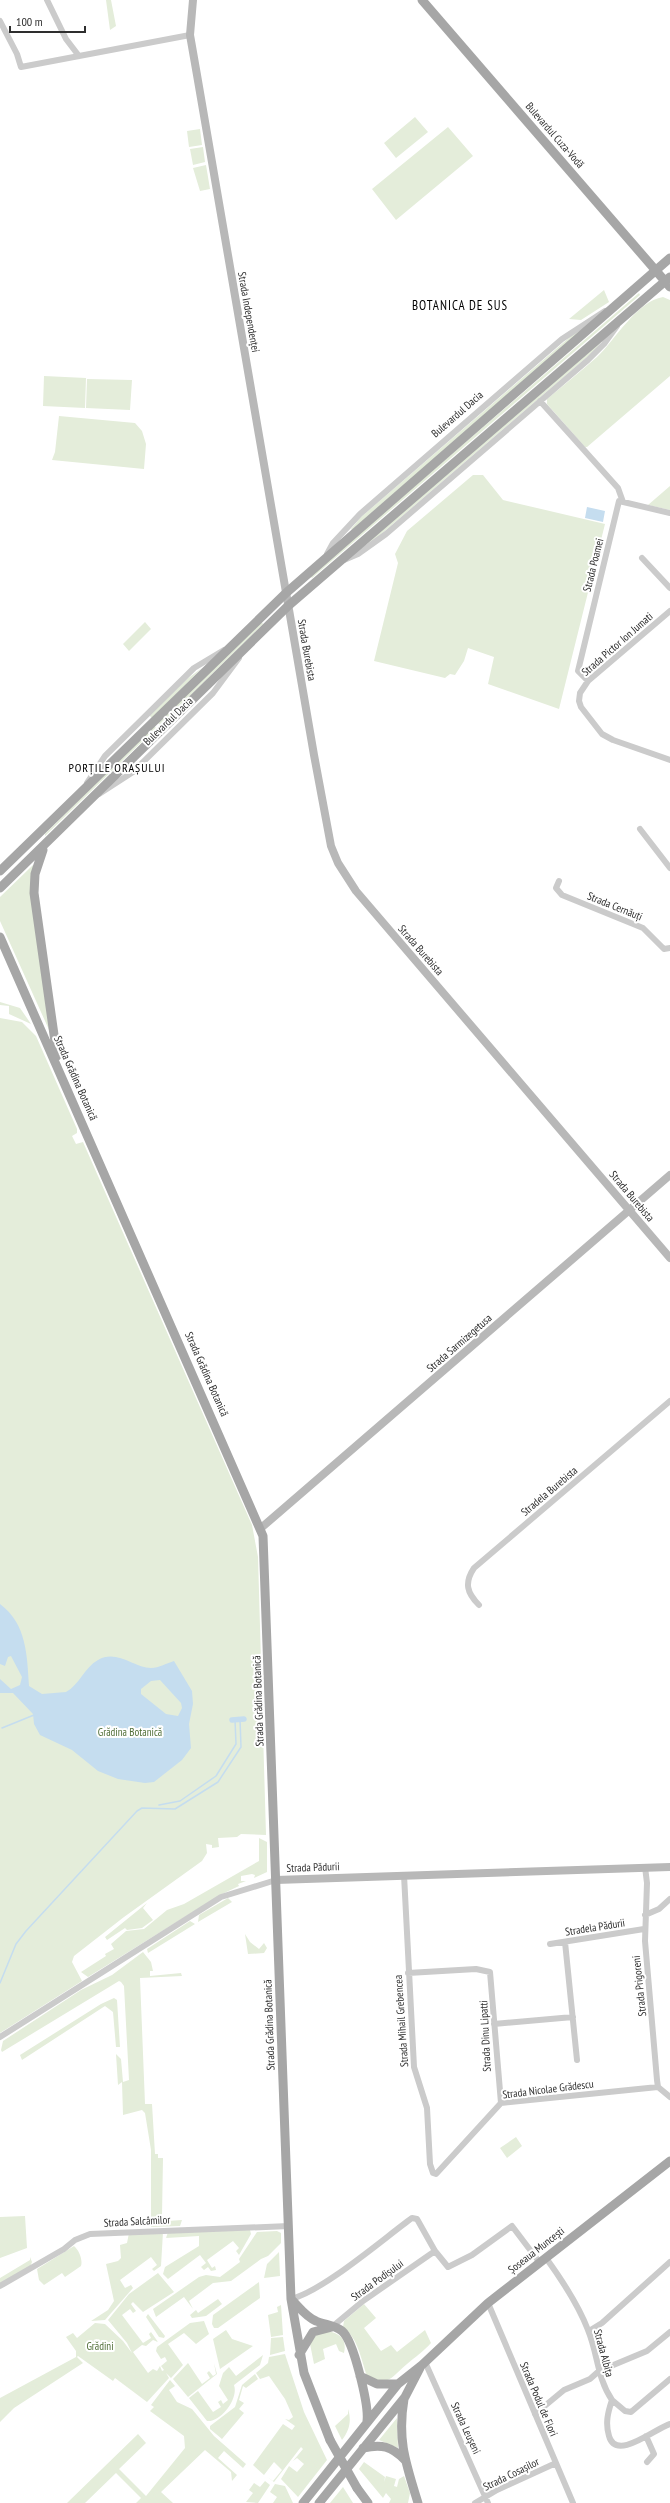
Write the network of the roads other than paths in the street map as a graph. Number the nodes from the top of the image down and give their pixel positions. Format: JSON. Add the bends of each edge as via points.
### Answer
{"nodes":[{"id":1,"x":47,"y":0,"type":"edge"},
{"id":2,"x":193,"y":0,"type":"edge"},
{"id":3,"x":422,"y":0,"type":"edge"},
{"id":4,"x":0,"y":21,"type":"edge"},
{"id":5,"x":190,"y":35,"type":"junction"},
{"id":6,"x":79,"y":56,"type":"junction"},
{"id":7,"x":670,"y":258,"type":"edge"},
{"id":8,"x":656,"y":270,"type":"junction"},
{"id":9,"x":668,"y":281,"type":"edge"},
{"id":10,"x":623,"y":317,"type":"junction"},
{"id":11,"x":540,"y":401,"type":"junction"},
{"id":12,"x":623,"y":502,"type":"junction"},
{"id":13,"x":670,"y":513,"type":"edge"},
{"id":14,"x":642,"y":558,"type":"dead end"},
{"id":15,"x":339,"y":561,"type":"junction"},
{"id":16,"x":670,"y":588,"type":"edge"},
{"id":17,"x":286,"y":592,"type":"junction"},
{"id":18,"x":288,"y":606,"type":"junction"},
{"id":19,"x":670,"y":611,"type":"edge"},
{"id":20,"x":588,"y":681,"type":"junction"},
{"id":21,"x":670,"y":760,"type":"edge"},
{"id":22,"x":640,"y":830,"type":"dead end"},
{"id":23,"x":37,"y":835,"type":"junction"},
{"id":24,"x":45,"y":845,"type":"junction"},
{"id":25,"x":670,"y":868,"type":"edge"},
{"id":26,"x":0,"y":870,"type":"edge"},
{"id":27,"x":559,"y":881,"type":"dead end"},
{"id":28,"x":0,"y":888,"type":"edge"},
{"id":29,"x":0,"y":937,"type":"edge"},
{"id":30,"x":670,"y":948,"type":"edge"},
{"id":31,"x":58,"y":1068,"type":"junction"},
{"id":32,"x":670,"y":1175,"type":"edge"},
{"id":33,"x":628,"y":1209,"type":"junction"},
{"id":34,"x":670,"y":1258,"type":"edge"},
{"id":35,"x":670,"y":1401,"type":"edge"},
{"id":36,"x":261,"y":1528,"type":"junction"},
{"id":37,"x":478,"y":1605,"type":"dead end"},
{"id":38,"x":645,"y":1867,"type":"junction"},
{"id":39,"x":670,"y":1867,"type":"edge"},
{"id":40,"x":404,"y":1875,"type":"junction"},
{"id":41,"x":276,"y":1880,"type":"junction"},
{"id":42,"x":670,"y":1899,"type":"edge"},
{"id":43,"x":645,"y":1915,"type":"junction"},
{"id":44,"x":644,"y":1929,"type":"junction"},
{"id":45,"x":565,"y":1942,"type":"junction"},
{"id":46,"x":550,"y":1944,"type":"dead end"},
{"id":47,"x":408,"y":1974,"type":"junction"},
{"id":48,"x":573,"y":2017,"type":"junction"},
{"id":49,"x":494,"y":2024,"type":"junction"},
{"id":50,"x":0,"y":2038,"type":"edge"},
{"id":51,"x":577,"y":2060,"type":"dead end"},
{"id":52,"x":658,"y":2087,"type":"junction"},
{"id":53,"x":670,"y":2097,"type":"edge"},
{"id":54,"x":501,"y":2103,"type":"junction"},
{"id":55,"x":670,"y":2161,"type":"edge"},
{"id":56,"x":430,"y":2164,"type":"joint"},
{"id":57,"x":289,"y":2226,"type":"junction"},
{"id":58,"x":435,"y":2251,"type":"junction"},
{"id":59,"x":543,"y":2260,"type":"junction"},
{"id":60,"x":670,"y":2262,"type":"edge"},
{"id":61,"x":0,"y":2286,"type":"edge"},
{"id":62,"x":291,"y":2299,"type":"junction"},
{"id":63,"x":488,"y":2303,"type":"junction"},
{"id":64,"x":333,"y":2326,"type":"junction"},
{"id":65,"x":589,"y":2331,"type":"junction"},
{"id":66,"x":670,"y":2332,"type":"edge"},
{"id":67,"x":299,"y":2355,"type":"junction"},
{"id":68,"x":423,"y":2364,"type":"junction"},
{"id":69,"x":599,"y":2371,"type":"junction"},
{"id":70,"x":360,"y":2376,"type":"junction"},
{"id":71,"x":670,"y":2379,"type":"edge"},
{"id":72,"x":398,"y":2384,"type":"junction"},
{"id":73,"x":405,"y":2397,"type":"junction"},
{"id":74,"x":612,"y":2400,"type":"junction"},
{"id":75,"x":535,"y":2414,"type":"junction"},
{"id":76,"x":367,"y":2421,"type":"junction"},
{"id":77,"x":670,"y":2424,"type":"edge"},
{"id":78,"x":646,"y":2436,"type":"junction"},
{"id":79,"x":363,"y":2448,"type":"junction"},
{"id":80,"x":405,"y":2460,"type":"junction"},
{"id":81,"x":647,"y":2462,"type":"dead end"},
{"id":82,"x":556,"y":2463,"type":"junction"},
{"id":83,"x":413,"y":2487,"type":"junction"},
{"id":84,"x":487,"y":2500,"type":"edge"},
{"id":85,"x":303,"y":2503,"type":"edge"},
{"id":86,"x":319,"y":2503,"type":"edge"},
{"id":87,"x":368,"y":2503,"type":"edge"},
{"id":88,"x":411,"y":2503,"type":"edge"},
{"id":89,"x":418,"y":2503,"type":"edge"},
{"id":90,"x":474,"y":2503,"type":"edge"},
{"id":91,"x":573,"y":2503,"type":"edge"}],
"edges":[{"from":1,"to":6,"type":"street","via":[[72,48]]},
{"from":2,"to":5,"type":"main road","name":"Strada Independenței"},
{"from":3,"to":8,"type":"main road","name":"Bulevardul Cuza-Vodă"},
{"from":4,"to":6,"type":"street","via":[[17,54],[20,67]]},
{"from":5,"to":6,"type":"street"},
{"from":5,"to":17,"type":"main road","name":"Strada Independenței"},
{"from":7,"to":8,"type":"main road","name":"Bulevardul Dacia"},
{"from":8,"to":9,"type":"main road","name":"Bulevardul Cuza-Vodă"},
{"from":8,"to":17,"type":"main road","name":"Bulevardul Dacia"},
{"from":9,"to":10,"type":"main road","name":"Bulevardul Dacia"},
{"from":10,"to":11,"type":"street","name":"Bulevardul Dacia","via":[[596,352]]},
{"from":10,"to":15,"type":"main road","name":"Bulevardul Dacia"},
{"from":11,"to":12,"type":"street","via":[[620,490]]},
{"from":11,"to":15,"type":"street","name":"Bulevardul Dacia","via":[[382,536],[358,554]]},
{"from":12,"to":13,"type":"street"},
{"from":12,"to":20,"type":"street","name":"Strada Poamei","via":[[619,501],[578,671]]},
{"from":14,"to":16,"type":"street"},
{"from":15,"to":18,"type":"main road","name":"Bulevardul Dacia"},
{"from":17,"to":18,"type":"main road","name":"Strada Burebista"},
{"from":17,"to":23,"type":"main road","name":"Bulevardul Dacia"},
{"from":18,"to":24,"type":"main road","name":"Bulevardul Dacia"},
{"from":18,"to":33,"type":"main road","name":"Strada Burebista","via":[[331,846],[338,863],[356,891]]},
{"from":19,"to":20,"type":"street","name":"Strada Pictor Ion Jumati"},
{"from":20,"to":21,"type":"street","name":"Strada Pictor Ion Jumati","via":[[580,694],[581,707],[602,734]]},
{"from":22,"to":25,"type":"street"},
{"from":23,"to":24,"type":"main road"},
{"from":23,"to":26,"type":"main road","name":"Bulevardul Dacia"},
{"from":24,"to":28,"type":"main road","name":"Bulevardul Dacia"},
{"from":24,"to":31,"type":"main road","via":[[37,865],[34,893]]},
{"from":27,"to":30,"type":"street","name":"Strada Cernăuți","via":[[556,888],[562,895],[643,928],[664,949]]},
{"from":29,"to":31,"type":"main road","name":"Strada Grădina Botanică"},
{"from":31,"to":36,"type":"main road","name":"Strada Grădina Botanică"},
{"from":32,"to":33,"type":"main road","name":"Strada Sarmizegetusa"},
{"from":33,"to":34,"type":"main road","name":"Strada Burebista"},
{"from":33,"to":36,"type":"main road","name":"Strada Sarmizegetusa"},
{"from":35,"to":37,"type":"street","name":"Stradela Burebista","via":[[474,1568],[467,1586],[468,1592]]},
{"from":36,"to":41,"type":"main road","name":"Strada Grădina Botanică","via":[[265,1554]]},
{"from":38,"to":39,"type":"main road","name":"Strada Pădurii"},
{"from":38,"to":40,"type":"main road","name":"Strada Pădurii"},
{"from":38,"to":43,"type":"street","name":"Strada Prigoreni"},
{"from":40,"to":41,"type":"main road","name":"Strada Pădurii"},
{"from":40,"to":47,"type":"street","name":"Strada Mihail Grebencea"},
{"from":41,"to":50,"type":"street","name":"Strada Pădurii","via":[[221,1897]]},
{"from":41,"to":57,"type":"main road","name":"Strada Grădina Botanică"},
{"from":42,"to":43,"type":"street","via":[[659,1909]]},
{"from":43,"to":44,"type":"street","name":"Strada Prigoreni"},
{"from":44,"to":45,"type":"street","name":"Stradela Pădurii"},
{"from":44,"to":52,"type":"street","name":"Strada Prigoreni"},
{"from":45,"to":46,"type":"street","name":"Stradela Pădurii"},
{"from":45,"to":48,"type":"street"},
{"from":47,"to":49,"type":"street","name":"Strada Dinu Lipatti","via":[[486,1970],[491,1976]]},
{"from":47,"to":56,"type":"street","name":"Strada Mihail Grebencea","via":[[414,2069],[427,2108]]},
{"from":48,"to":49,"type":"street"},
{"from":48,"to":51,"type":"street"},
{"from":49,"to":54,"type":"street","name":"Strada Dinu Lipatti"},
{"from":52,"to":53,"type":"street"},
{"from":52,"to":54,"type":"street","name":"Strada Nicolae Grădescu"},
{"from":54,"to":56,"type":"street","name":"Strada Nicolae Grădescu","via":[[438,2173],[433,2173]]},
{"from":55,"to":59,"type":"main road","name":"Șoseaua Muncești"},
{"from":57,"to":61,"type":"street","name":"Strada Salcâmilor","via":[[90,2234],[75,2240]]},
{"from":57,"to":62,"type":"main road","name":"Strada Grădina Botanică"},
{"from":58,"to":59,"type":"street","name":"Strada Albița","via":[[448,2267],[472,2255],[512,2226]]},
{"from":58,"to":62,"type":"street","via":[[417,2219],[412,2218],[335,2274],[300,2297]]},
{"from":58,"to":64,"type":"street","name":"Strada Podișului"},
{"from":59,"to":63,"type":"main road","name":"Șoseaua Muncești"},
{"from":59,"to":65,"type":"street","name":"Strada Albița","via":[[575,2302]]},
{"from":60,"to":65,"type":"street","via":[[602,2323]]},
{"from":62,"to":64,"type":"main road","via":[[307,2315]]},
{"from":62,"to":67,"type":"main road","name":"Strada Grădina Botanică"},
{"from":63,"to":68,"type":"main road","name":"Șoseaua Muncești"},
{"from":63,"to":75,"type":"street","name":"Strada Podul de Flori"},
{"from":64,"to":67,"type":"main road","via":[[313,2332]]},
{"from":64,"to":70,"type":"main road","via":[[346,2336]]},
{"from":65,"to":69,"type":"street","name":"Strada Albița"},
{"from":66,"to":69,"type":"street","via":[[647,2351]]},
{"from":67,"to":87,"type":"main road","name":"Strada Grădina Botanică","bridge":true,"via":[[310,2393],[330,2440]]},
{"from":68,"to":72,"type":"main road","name":"Șoseaua Muncești"},
{"from":68,"to":73,"type":"main road","name":"Șoseaua Muncești"},
{"from":68,"to":84,"type":"street","name":"Strada Leușeni"},
{"from":69,"to":74,"type":"street","name":"Strada Albița","via":[[602,2384]]},
{"from":69,"to":75,"type":"street","via":[[590,2379],[564,2390]]},
{"from":70,"to":72,"type":"main road","via":[[377,2384]]},
{"from":70,"to":76,"type":"main road","via":[[367,2404]]},
{"from":71,"to":74,"type":"street","via":[[631,2412]]},
{"from":72,"to":76,"type":"main road","name":"Șoseaua Muncești"},
{"from":73,"to":79,"type":"main road","name":"Șoseaua Muncești"},
{"from":73,"to":80,"type":"main road","via":[[400,2430]]},
{"from":74,"to":78,"type":"street","via":[[607,2421],[609,2436],[614,2445],[624,2446]]},
{"from":75,"to":82,"type":"street","name":"Strada Podul de Flori"},
{"from":76,"to":85,"type":"main road","name":"Șoseaua Muncești"},
{"from":77,"to":78,"type":"street"},
{"from":78,"to":81,"type":"street","via":[[654,2454]]},
{"from":79,"to":80,"type":"main road","via":[[377,2445],[390,2447]]},
{"from":79,"to":86,"type":"main road","name":"Șoseaua Muncești"},
{"from":80,"to":83,"type":"main road"},
{"from":82,"to":84,"type":"street","name":"Strada Cosașilor","via":[[497,2490]]},
{"from":82,"to":91,"type":"street","name":"Strada Podul de Flori"},
{"from":83,"to":88,"type":"main road"},
{"from":83,"to":89,"type":"main road"},
{"from":84,"to":90,"type":"street","name":"Strada Cosașilor"}]}
